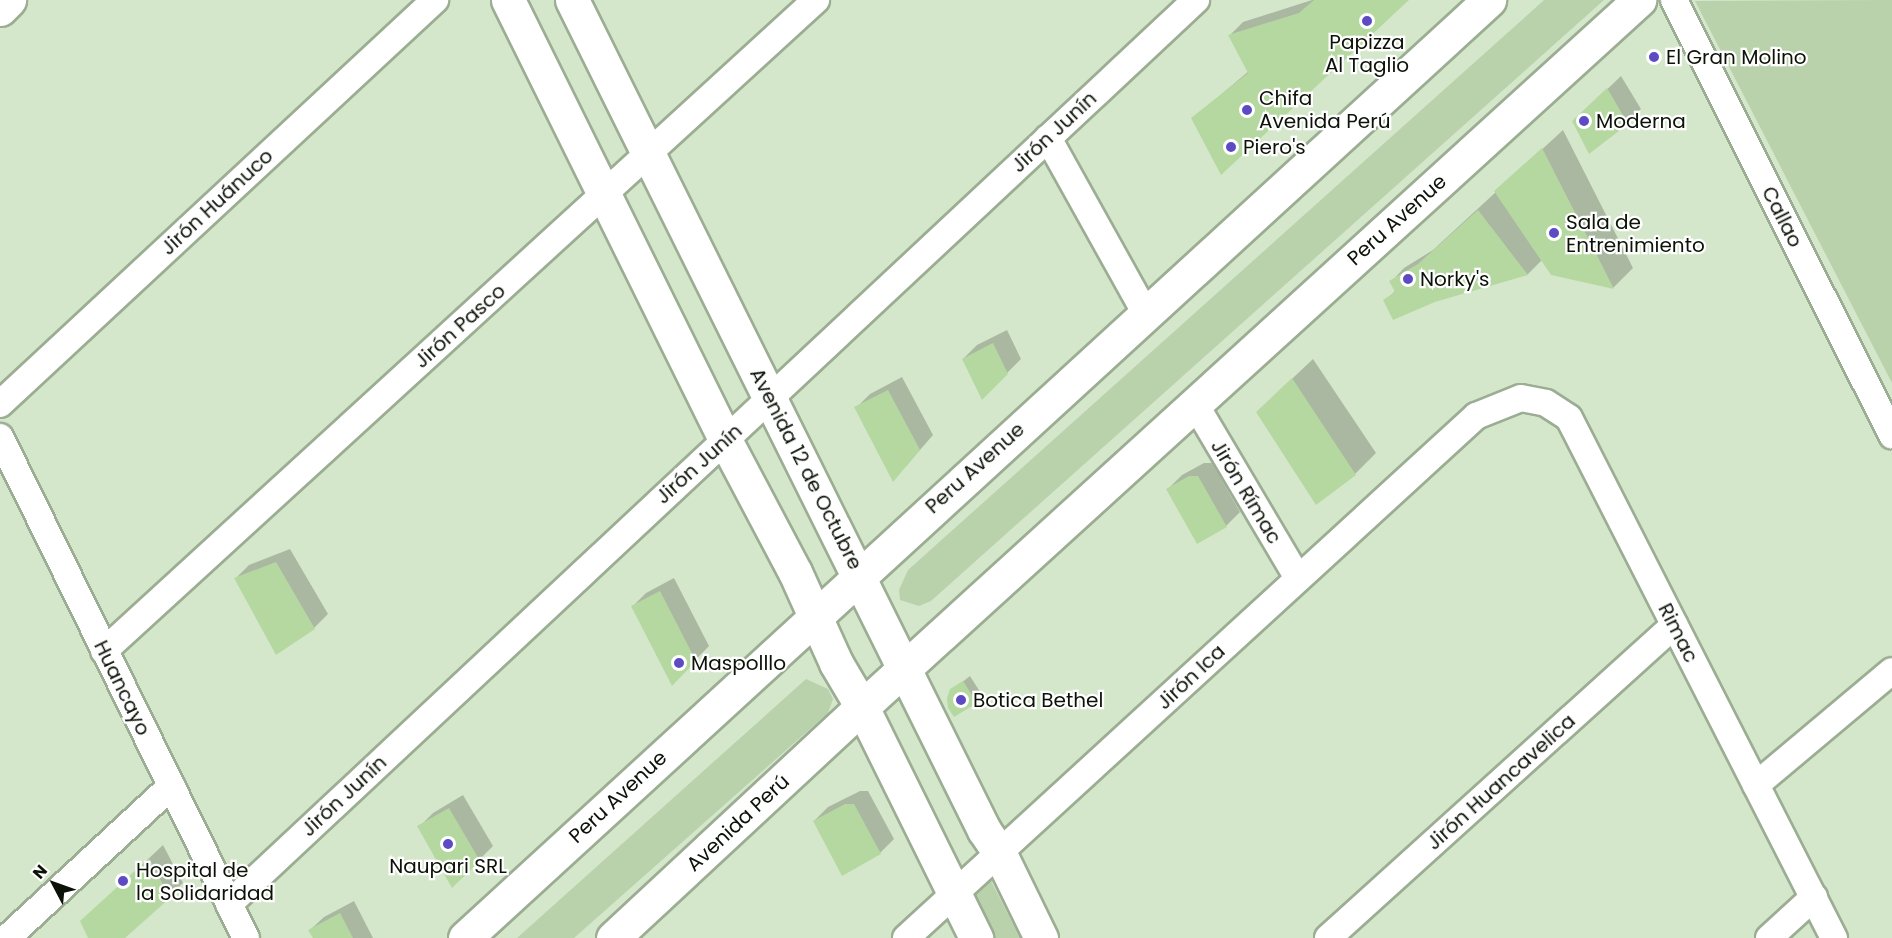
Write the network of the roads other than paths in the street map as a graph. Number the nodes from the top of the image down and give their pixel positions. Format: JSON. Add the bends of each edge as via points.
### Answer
{"nodes":[{"id":1,"x":9,"y":0,"type":"edge"},
{"id":2,"x":435,"y":0,"type":"edge"},
{"id":3,"x":508,"y":0,"type":"edge"},
{"id":4,"x":572,"y":0,"type":"edge"},
{"id":5,"x":816,"y":0,"type":"edge"},
{"id":6,"x":1196,"y":0,"type":"edge"},
{"id":7,"x":1489,"y":0,"type":"edge"},
{"id":8,"x":1639,"y":0,"type":"edge"},
{"id":9,"x":1674,"y":0,"type":"edge"},
{"id":10,"x":0,"y":9,"type":"edge"},
{"id":11,"x":1048,"y":138,"type":"junction"},
{"id":12,"x":648,"y":153,"type":"junction"},
{"id":13,"x":604,"y":194,"type":"junction"},
{"id":14,"x":1146,"y":312,"type":"junction"},
{"id":15,"x":771,"y":399,"type":"junction"},
{"id":16,"x":0,"y":404,"type":"edge"},
{"id":17,"x":1195,"y":404,"type":"junction"},
{"id":18,"x":1476,"y":416,"type":"joint"},
{"id":19,"x":1892,"y":435,"type":"edge"},
{"id":20,"x":0,"y":437,"type":"edge"},
{"id":21,"x":725,"y":440,"type":"junction"},
{"id":22,"x":859,"y":574,"type":"junction"},
{"id":23,"x":1298,"y":579,"type":"junction"},
{"id":24,"x":813,"y":617,"type":"junction"},
{"id":25,"x":1674,"y":625,"type":"junction"},
{"id":26,"x":104,"y":651,"type":"junction"},
{"id":27,"x":905,"y":668,"type":"junction"},
{"id":28,"x":1892,"y":671,"type":"edge"},
{"id":29,"x":862,"y":707,"type":"junction"},
{"id":30,"x":1756,"y":785,"type":"junction"},
{"id":31,"x":171,"y":786,"type":"junction"},
{"id":32,"x":999,"y":852,"type":"junction"},
{"id":33,"x":954,"y":894,"type":"junction"},
{"id":34,"x":1814,"y":897,"type":"junction"},
{"id":35,"x":229,"y":904,"type":"junction"},
{"id":36,"x":7,"y":938,"type":"edge"},
{"id":37,"x":246,"y":938,"type":"edge"},
{"id":38,"x":465,"y":938,"type":"edge"},
{"id":39,"x":614,"y":938,"type":"edge"},
{"id":40,"x":906,"y":938,"type":"edge"},
{"id":41,"x":976,"y":938,"type":"edge"},
{"id":42,"x":1041,"y":938,"type":"edge"},
{"id":43,"x":1328,"y":938,"type":"edge"},
{"id":44,"x":1769,"y":938,"type":"edge"},
{"id":45,"x":1834,"y":938,"type":"edge"}],
"edges":[{"from":1,"to":10,"type":"main road"},
{"from":2,"to":16,"type":"street","name":"Jirón Huánuco"},
{"from":3,"to":13,"type":"main road"},
{"from":4,"to":12,"type":"main road","name":"Avenida 12 de Octubre"},
{"from":5,"to":12,"type":"street","name":"Jirón Pasco"},
{"from":6,"to":11,"type":"street","name":"Jirón Junín"},
{"from":7,"to":14,"type":"main road","name":"Peru Avenue"},
{"from":8,"to":17,"type":"main road","name":"Peru Avenue"},
{"from":9,"to":19,"type":"street","name":"Callao"},
{"from":11,"to":14,"type":"street"},
{"from":11,"to":15,"type":"street","name":"Jirón Junín"},
{"from":12,"to":13,"type":"street","name":"Jirón Pasco"},
{"from":12,"to":15,"type":"main road","name":"Avenida 12 de Octubre"},
{"from":13,"to":21,"type":"main road"},
{"from":13,"to":26,"type":"street","name":"Jirón Pasco"},
{"from":14,"to":22,"type":"main road","name":"Peru Avenue"},
{"from":15,"to":21,"type":"street","name":"Jirón Junín"},
{"from":15,"to":22,"type":"main road","name":"Avenida 12 de Octubre"},
{"from":17,"to":23,"type":"street","name":"Jirón Rímac"},
{"from":17,"to":27,"type":"main road","name":"Peru Avenue"},
{"from":18,"to":23,"type":"street","name":"Jirón Ica"},
{"from":18,"to":25,"type":"street","name":"Rimac","via":[[1521,398],[1546,403],[1569,418]]},
{"from":20,"to":26,"type":"street","name":"Huancayo"},
{"from":21,"to":24,"type":"main road","via":[[795,572]]},
{"from":21,"to":35,"type":"street","name":"Jirón Junín"},
{"from":22,"to":24,"type":"main road","name":"Peru Avenue"},
{"from":22,"to":27,"type":"main road","name":"Avenida 12 de Octubre"},
{"from":23,"to":32,"type":"street","name":"Jirón Ica"},
{"from":24,"to":29,"type":"main road"},
{"from":24,"to":38,"type":"main road","name":"Peru Avenue"},
{"from":25,"to":30,"type":"street","name":"Rimac"},
{"from":25,"to":43,"type":"street","name":"Jirón Huancavelica"},
{"from":26,"to":31,"type":"street","name":"Huancayo"},
{"from":27,"to":29,"type":"main road","name":"Peru Avenue"},
{"from":27,"to":32,"type":"main road","name":"Avenida 12 de Octubre","via":[[984,830]]},
{"from":28,"to":30,"type":"street"},
{"from":29,"to":33,"type":"main road"},
{"from":29,"to":39,"type":"main road","name":"Avenida Perú"},
{"from":30,"to":34,"type":"street","name":"Rimac"},
{"from":31,"to":35,"type":"street","name":"Huancayo"},
{"from":31,"to":36,"type":"street"},
{"from":32,"to":33,"type":"street","name":"Jirón Ica"},
{"from":32,"to":42,"type":"main road","name":"Avenida 12 de Octubre"},
{"from":33,"to":40,"type":"street","name":"Jirón Ica"},
{"from":33,"to":41,"type":"main road"},
{"from":34,"to":44,"type":"street"},
{"from":34,"to":45,"type":"street","name":"Rimac"},
{"from":35,"to":37,"type":"street","name":"Huancayo"}]}
